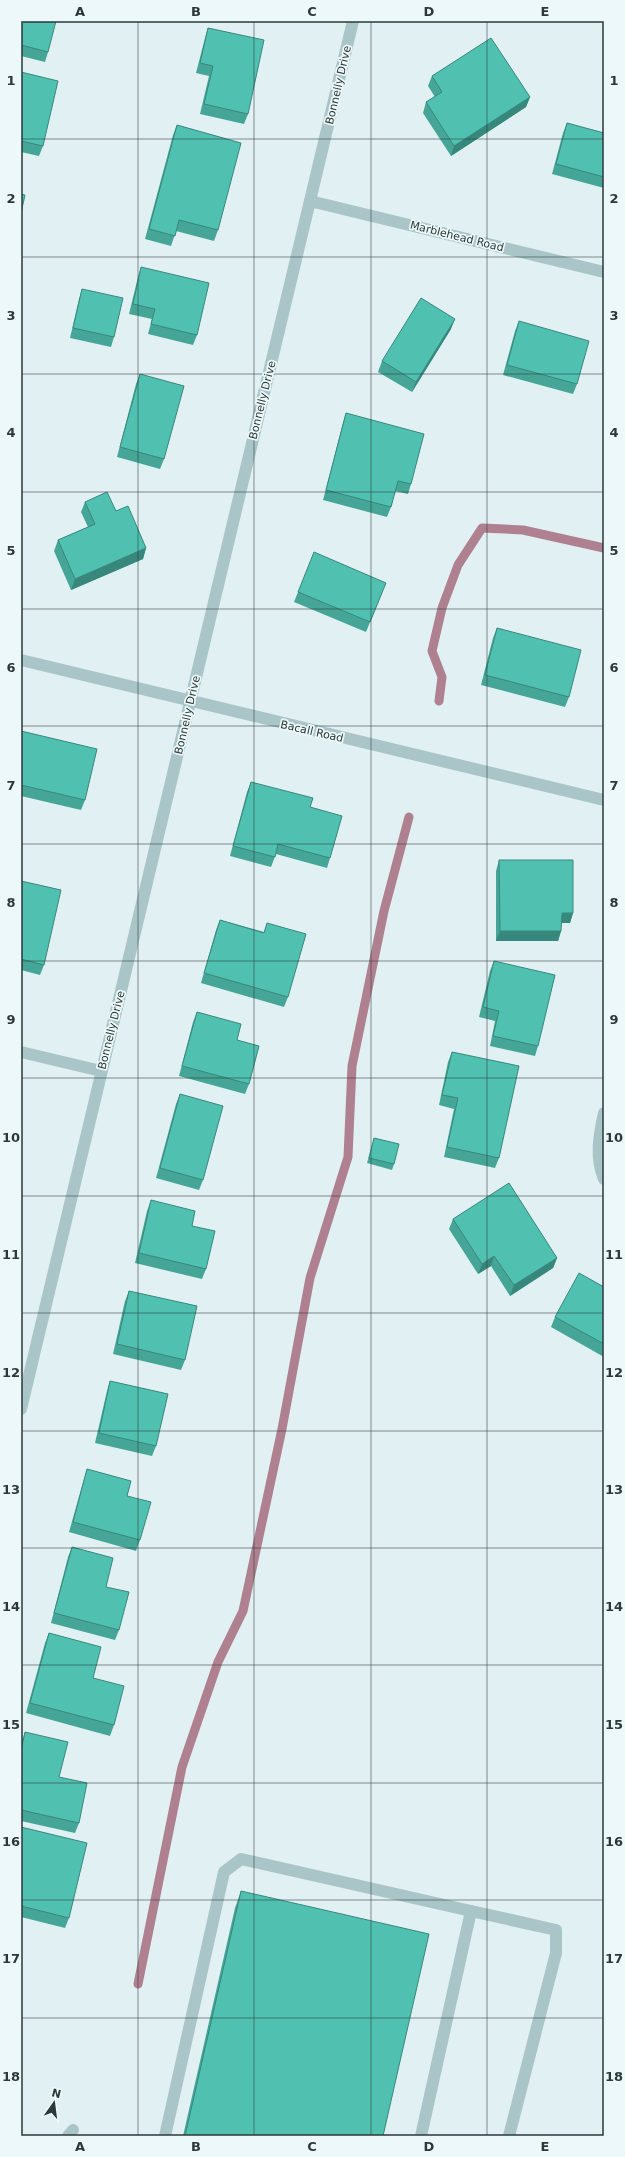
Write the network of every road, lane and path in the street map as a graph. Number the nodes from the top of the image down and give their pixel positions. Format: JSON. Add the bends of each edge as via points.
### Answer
{"nodes":[{"id":1,"x":353,"y":21,"type":"edge"},
{"id":2,"x":310,"y":201,"type":"junction"},
{"id":3,"x":604,"y":272,"type":"edge"},
{"id":4,"x":21,"y":660,"type":"edge"},
{"id":5,"x":190,"y":702,"type":"junction"},
{"id":6,"x":604,"y":800,"type":"edge"},
{"id":7,"x":21,"y":1052,"type":"edge"},
{"id":8,"x":101,"y":1071,"type":"junction"},
{"id":9,"x":604,"y":1113,"type":"edge"},
{"id":10,"x":604,"y":1178,"type":"edge"},
{"id":11,"x":21,"y":1409,"type":"edge"},
{"id":12,"x":471,"y":1910,"type":"junction"},
{"id":13,"x":165,"y":2136,"type":"edge"},
{"id":14,"x":421,"y":2136,"type":"edge"},
{"id":15,"x":509,"y":2136,"type":"edge"}],
"edges":[{"from":1,"to":2,"type":"street","name":"Bonnelly Drive"},
{"from":2,"to":3,"type":"street","name":"Marblehead Road"},
{"from":2,"to":5,"type":"street","name":"Bonnelly Drive"},
{"from":4,"to":5,"type":"street","name":"Bacall Road"},
{"from":5,"to":6,"type":"street","name":"Bacall Road"},
{"from":5,"to":8,"type":"street","name":"Bonnelly Drive"},
{"from":7,"to":8,"type":"street"},
{"from":8,"to":11,"type":"street","name":"Bonnelly Drive"},
{"from":9,"to":10,"type":"street","via":[[599,1134],[599,1168]]},
{"from":12,"to":13,"type":"street","via":[[241,1859],[224,1872]]},
{"from":12,"to":14,"type":"street"},
{"from":12,"to":15,"type":"street","via":[[556,1930],[556,1953]]}]}
